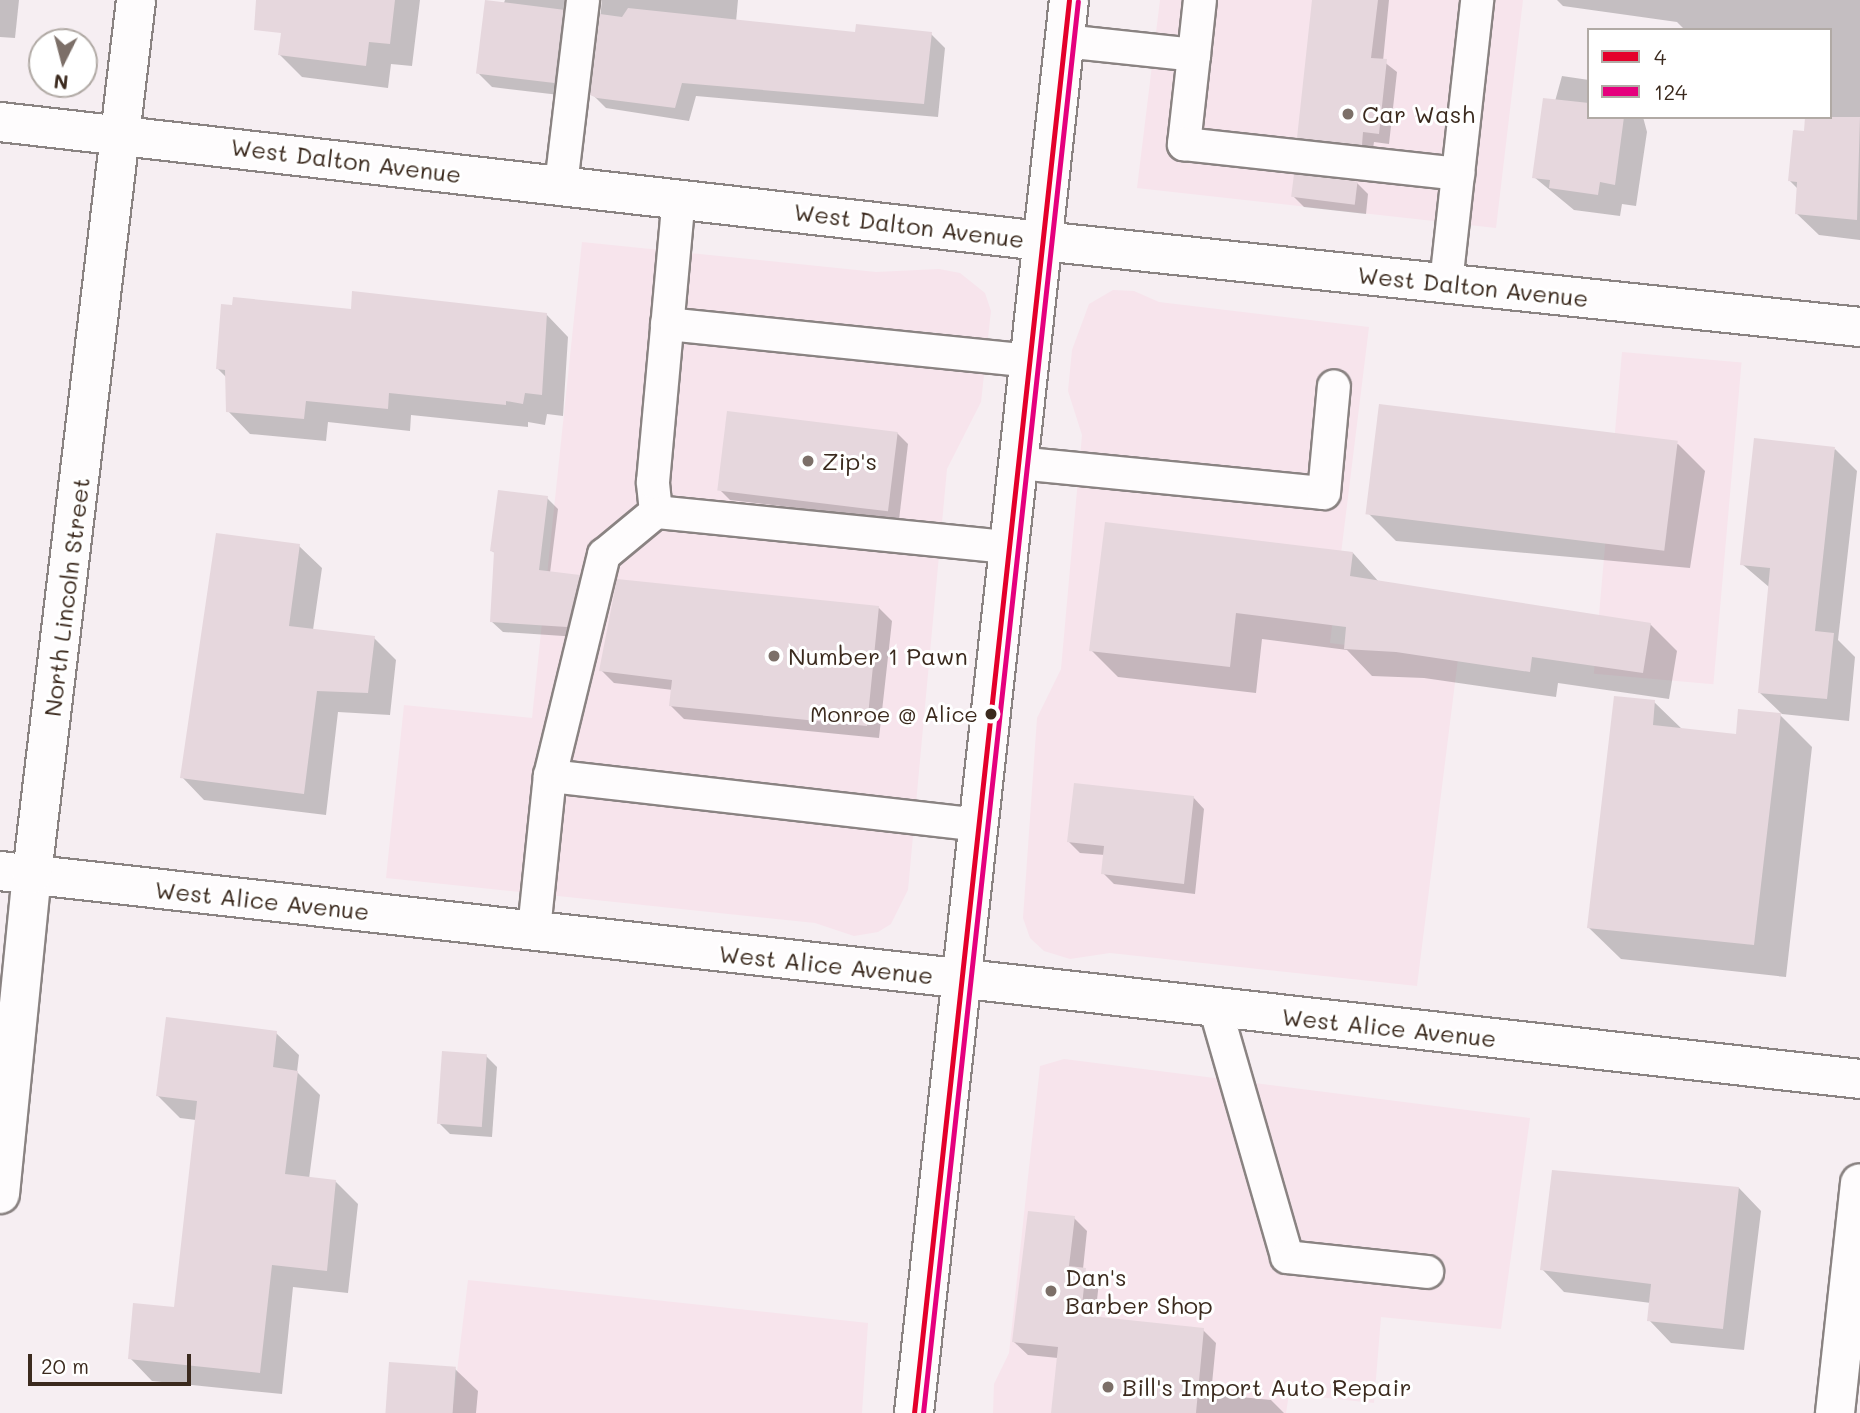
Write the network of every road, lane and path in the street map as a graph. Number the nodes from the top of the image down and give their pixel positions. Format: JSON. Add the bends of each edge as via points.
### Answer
{"nodes":[{"id":1,"x":136,"y":0,"type":"edge"},
{"id":2,"x":583,"y":0,"type":"edge"},
{"id":3,"x":1069,"y":0,"type":"edge"},
{"id":4,"x":1200,"y":0,"type":"edge"},
{"id":5,"x":1477,"y":0,"type":"edge"},
{"id":6,"x":1064,"y":41,"type":"junction"},
{"id":7,"x":1194,"y":55,"type":"junction"},
{"id":8,"x":0,"y":122,"type":"edge"},
{"id":9,"x":123,"y":134,"type":"junction"},
{"id":10,"x":1458,"y":174,"type":"junction"},
{"id":11,"x":561,"y":184,"type":"junction"},
{"id":12,"x":679,"y":198,"type":"junction"},
{"id":13,"x":1042,"y":241,"type":"junction"},
{"id":14,"x":1446,"y":283,"type":"junction"},
{"id":15,"x":667,"y":324,"type":"junction"},
{"id":16,"x":1860,"y":327,"type":"edge"},
{"id":17,"x":1029,"y":362,"type":"junction"},
{"id":18,"x":1335,"y":386,"type":"dead end"},
{"id":19,"x":1017,"y":463,"type":"junction"},
{"id":20,"x":656,"y":512,"type":"junction"},
{"id":21,"x":1009,"y":547,"type":"junction"},
{"id":22,"x":550,"y":776,"type":"junction"},
{"id":23,"x":978,"y":825,"type":"junction"},
{"id":24,"x":16,"y":872,"type":"edge"},
{"id":25,"x":534,"y":930,"type":"junction"},
{"id":26,"x":961,"y":979,"type":"junction"},
{"id":27,"x":1215,"y":1007,"type":"junction"},
{"id":28,"x":1860,"y":1079,"type":"edge"},
{"id":29,"x":1860,"y":1183,"type":"edge"},
{"id":30,"x":0,"y":1194,"type":"edge"},
{"id":31,"x":1427,"y":1272,"type":"dead end"},
{"id":32,"x":914,"y":1413,"type":"edge"},
{"id":33,"x":1835,"y":1413,"type":"edge"}],
"edges":[{"from":1,"to":9,"type":"street","name":"North Lincoln Street"},
{"from":2,"to":11,"type":"lane"},
{"from":3,"to":6,"type":"street"},
{"from":4,"to":7,"type":"lane"},
{"from":5,"to":10,"type":"lane"},
{"from":6,"to":7,"type":"lane"},
{"from":6,"to":13,"type":"street"},
{"from":7,"to":10,"type":"lane","via":[[1184,144]]},
{"from":8,"to":9,"type":"street","name":"West Dalton Avenue"},
{"from":9,"to":11,"type":"street","name":"West Dalton Avenue"},
{"from":9,"to":24,"type":"street","name":"North Lincoln Street"},
{"from":10,"to":14,"type":"lane"},
{"from":11,"to":12,"type":"street","name":"West Dalton Avenue"},
{"from":12,"to":13,"type":"street","name":"West Dalton Avenue"},
{"from":12,"to":15,"type":"lane"},
{"from":13,"to":14,"type":"street","name":"West Dalton Avenue"},
{"from":13,"to":17,"type":"street"},
{"from":14,"to":16,"type":"street","name":"West Dalton Avenue"},
{"from":15,"to":17,"type":"lane"},
{"from":15,"to":20,"type":"lane","via":[[653,482]]},
{"from":17,"to":19,"type":"street"},
{"from":18,"to":19,"type":"lane","via":[[1324,493]]},
{"from":19,"to":21,"type":"street"},
{"from":20,"to":21,"type":"lane"},
{"from":20,"to":22,"type":"lane","via":[[604,555]]},
{"from":21,"to":23,"type":"street"},
{"from":22,"to":23,"type":"lane"},
{"from":22,"to":25,"type":"lane"},
{"from":23,"to":26,"type":"street"},
{"from":24,"to":25,"type":"street","name":"West Alice Avenue"},
{"from":24,"to":30,"type":"street","name":"North Lincoln Street"},
{"from":25,"to":26,"type":"street","name":"West Alice Avenue"},
{"from":26,"to":27,"type":"street","name":"West Alice Avenue"},
{"from":26,"to":32,"type":"street"},
{"from":27,"to":28,"type":"street","name":"West Alice Avenue"},
{"from":27,"to":31,"type":"lane","via":[[1287,1257]]},
{"from":29,"to":33,"type":"street"}]}
